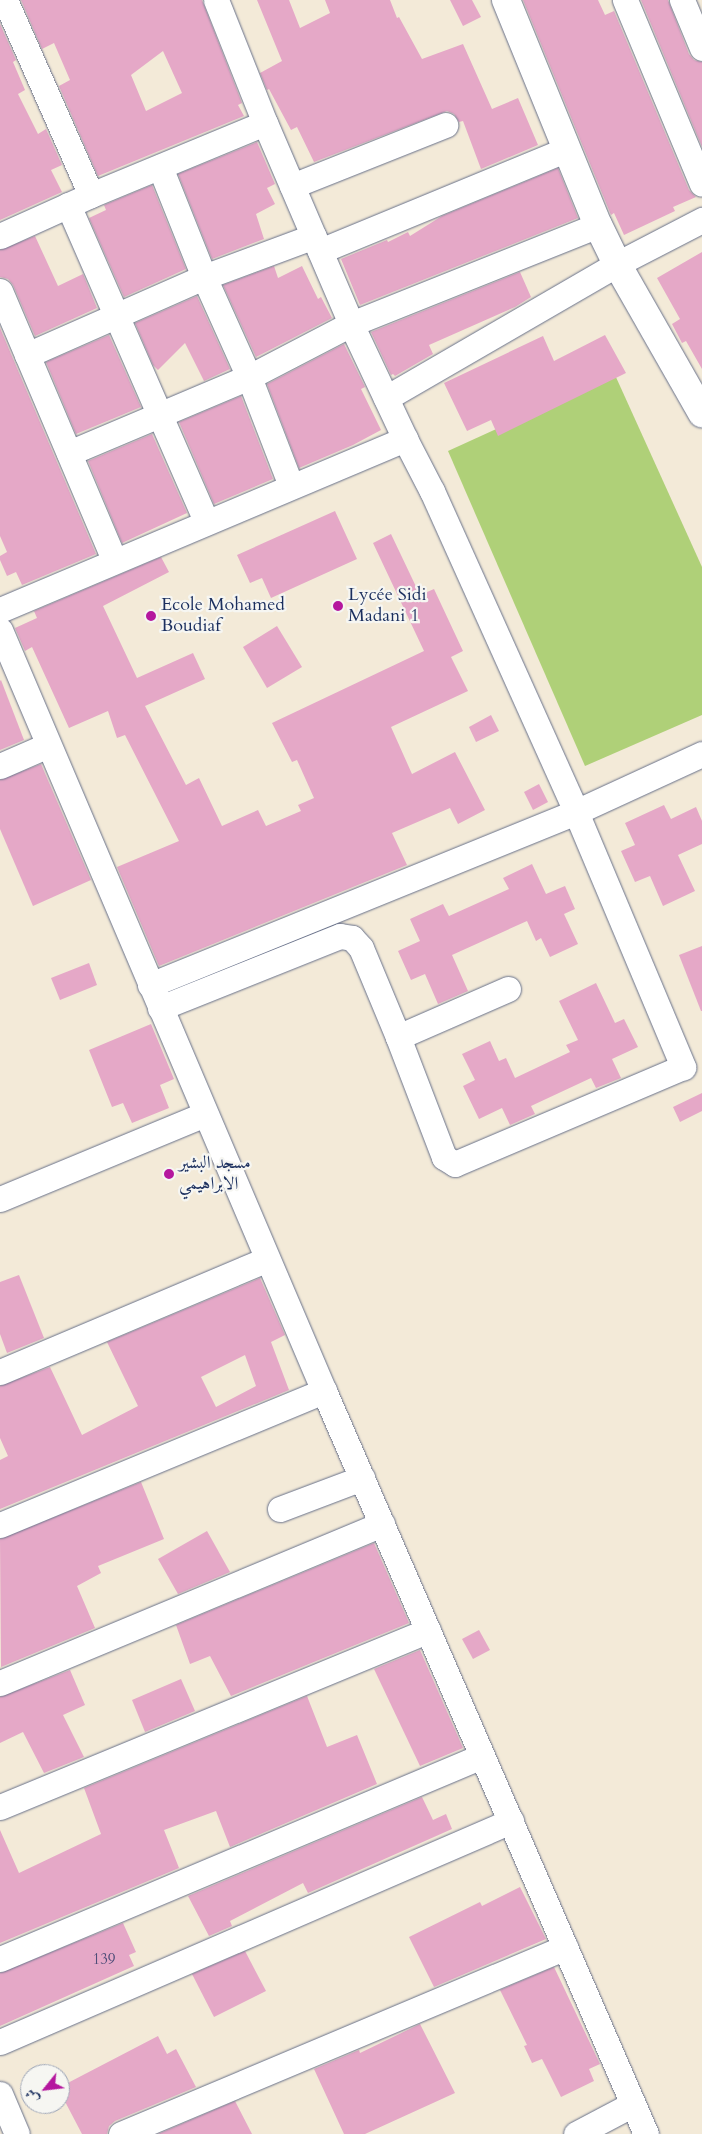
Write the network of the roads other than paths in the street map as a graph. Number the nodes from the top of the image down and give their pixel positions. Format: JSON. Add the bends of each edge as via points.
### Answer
{"nodes":[{"id":1,"x":5,"y":0,"type":"edge"},
{"id":2,"x":216,"y":0,"type":"edge"},
{"id":3,"x":506,"y":0,"type":"edge"},
{"id":4,"x":625,"y":0,"type":"edge"},
{"id":5,"x":682,"y":0,"type":"edge"},
{"id":6,"x":702,"y":48,"type":"edge"},
{"id":7,"x":265,"y":124,"type":"junction"},
{"id":8,"x":445,"y":126,"type":"dead end"},
{"id":9,"x":567,"y":149,"type":"junction"},
{"id":10,"x":160,"y":167,"type":"junction"},
{"id":11,"x":702,"y":184,"type":"edge"},
{"id":12,"x":292,"y":186,"type":"junction"},
{"id":13,"x":90,"y":195,"type":"junction"},
{"id":14,"x":68,"y":205,"type":"junction"},
{"id":15,"x":702,"y":220,"type":"edge"},
{"id":16,"x":598,"y":225,"type":"junction"},
{"id":17,"x":0,"y":236,"type":"edge"},
{"id":18,"x":317,"y":244,"type":"junction"},
{"id":19,"x":617,"y":264,"type":"junction"},
{"id":20,"x":204,"y":278,"type":"junction"},
{"id":21,"x":0,"y":291,"type":"edge"},
{"id":22,"x":116,"y":315,"type":"junction"},
{"id":23,"x":351,"y":324,"type":"junction"},
{"id":24,"x":27,"y":356,"type":"junction"},
{"id":25,"x":249,"y":377,"type":"junction"},
{"id":26,"x":386,"y":398,"type":"junction"},
{"id":27,"x":702,"y":413,"type":"edge"},
{"id":28,"x":160,"y":414,"type":"junction"},
{"id":29,"x":405,"y":439,"type":"junction"},
{"id":30,"x":69,"y":453,"type":"junction"},
{"id":31,"x":291,"y":486,"type":"junction"},
{"id":32,"x":206,"y":521,"type":"junction"},
{"id":33,"x":114,"y":560,"type":"junction"},
{"id":34,"x":0,"y":610,"type":"edge"},
{"id":35,"x":0,"y":630,"type":"edge"},
{"id":36,"x":48,"y":745,"type":"junction"},
{"id":37,"x":702,"y":754,"type":"edge"},
{"id":38,"x":0,"y":766,"type":"edge"},
{"id":39,"x":576,"y":812,"type":"junction"},
{"id":40,"x":150,"y":985,"type":"junction"},
{"id":41,"x":508,"y":989,"type":"dead end"},
{"id":42,"x":160,"y":1008,"type":"junction"},
{"id":43,"x":398,"y":1037,"type":"junction"},
{"id":44,"x":205,"y":1114,"type":"junction"},
{"id":45,"x":0,"y":1199,"type":"edge"},
{"id":46,"x":267,"y":1259,"type":"junction"},
{"id":47,"x":0,"y":1372,"type":"edge"},
{"id":48,"x":324,"y":1391,"type":"junction"},
{"id":49,"x":362,"y":1478,"type":"junction"},
{"id":50,"x":280,"y":1509,"type":"dead end"},
{"id":51,"x":382,"y":1524,"type":"junction"},
{"id":52,"x":0,"y":1525,"type":"edge"},
{"id":53,"x":428,"y":1631,"type":"junction"},
{"id":54,"x":0,"y":1682,"type":"edge"},
{"id":55,"x":482,"y":1756,"type":"junction"},
{"id":56,"x":0,"y":1807,"type":"edge"},
{"id":57,"x":511,"y":1821,"type":"junction"},
{"id":58,"x":565,"y":1947,"type":"junction"},
{"id":59,"x":0,"y":1959,"type":"edge"},
{"id":60,"x":0,"y":2042,"type":"edge"},
{"id":61,"x":0,"y":2094,"type":"edge"},
{"id":62,"x":634,"y":2104,"type":"junction"},
{"id":63,"x":158,"y":2127,"type":"edge"},
{"id":64,"x":17,"y":2134,"type":"edge"},
{"id":65,"x":121,"y":2134,"type":"edge"},
{"id":66,"x":576,"y":2134,"type":"edge"},
{"id":67,"x":646,"y":2134,"type":"edge"}],
"edges":[{"from":1,"to":13,"type":"street"},
{"from":2,"to":7,"type":"street"},
{"from":3,"to":9,"type":"street"},
{"from":4,"to":11,"type":"street"},
{"from":5,"to":6,"type":"street"},
{"from":7,"to":10,"type":"street"},
{"from":7,"to":12,"type":"street"},
{"from":8,"to":12,"type":"street"},
{"from":9,"to":16,"type":"street"},
{"from":9,"to":18,"type":"street"},
{"from":10,"to":13,"type":"street"},
{"from":10,"to":20,"type":"street"},
{"from":12,"to":18,"type":"street"},
{"from":13,"to":14,"type":"street"},
{"from":14,"to":17,"type":"street"},
{"from":14,"to":22,"type":"street"},
{"from":15,"to":19,"type":"street"},
{"from":16,"to":19,"type":"street"},
{"from":16,"to":23,"type":"street"},
{"from":18,"to":20,"type":"street"},
{"from":18,"to":23,"type":"street"},
{"from":19,"to":26,"type":"street"},
{"from":19,"to":27,"type":"street"},
{"from":20,"to":22,"type":"street"},
{"from":20,"to":25,"type":"street"},
{"from":21,"to":24,"type":"street"},
{"from":22,"to":24,"type":"street"},
{"from":22,"to":28,"type":"street"},
{"from":23,"to":25,"type":"street"},
{"from":23,"to":26,"type":"street"},
{"from":24,"to":30,"type":"street"},
{"from":25,"to":28,"type":"street"},
{"from":25,"to":31,"type":"street"},
{"from":26,"to":29,"type":"street"},
{"from":28,"to":30,"type":"street"},
{"from":28,"to":32,"type":"street"},
{"from":29,"to":31,"type":"street"},
{"from":29,"to":39,"type":"street","via":[[432,491]]},
{"from":30,"to":33,"type":"street"},
{"from":31,"to":32,"type":"street"},
{"from":32,"to":33,"type":"street"},
{"from":33,"to":34,"type":"street"},
{"from":35,"to":36,"type":"street"},
{"from":36,"to":38,"type":"street"},
{"from":36,"to":40,"type":"street"},
{"from":37,"to":39,"type":"street"},
{"from":39,"to":40,"type":"street"},
{"from":39,"to":43,"type":"street","via":[[683,1067],[455,1164],[444,1158]]},
{"from":40,"to":42,"type":"street"},
{"from":41,"to":43,"type":"street"},
{"from":42,"to":43,"type":"street","via":[[340,936],[352,938],[361,948]]},
{"from":42,"to":44,"type":"street"},
{"from":44,"to":45,"type":"street"},
{"from":44,"to":46,"type":"street"},
{"from":46,"to":47,"type":"street"},
{"from":46,"to":48,"type":"street"},
{"from":48,"to":49,"type":"street"},
{"from":48,"to":52,"type":"street"},
{"from":49,"to":50,"type":"street"},
{"from":49,"to":51,"type":"street"},
{"from":51,"to":53,"type":"street"},
{"from":51,"to":54,"type":"street"},
{"from":53,"to":55,"type":"street"},
{"from":53,"to":56,"type":"street"},
{"from":55,"to":57,"type":"street"},
{"from":55,"to":59,"type":"street"},
{"from":57,"to":58,"type":"street"},
{"from":57,"to":60,"type":"street"},
{"from":58,"to":62,"type":"street"},
{"from":58,"to":63,"type":"street"},
{"from":61,"to":64,"type":"street"},
{"from":62,"to":66,"type":"street"},
{"from":62,"to":67,"type":"street"},
{"from":63,"to":65,"type":"street"}]}
